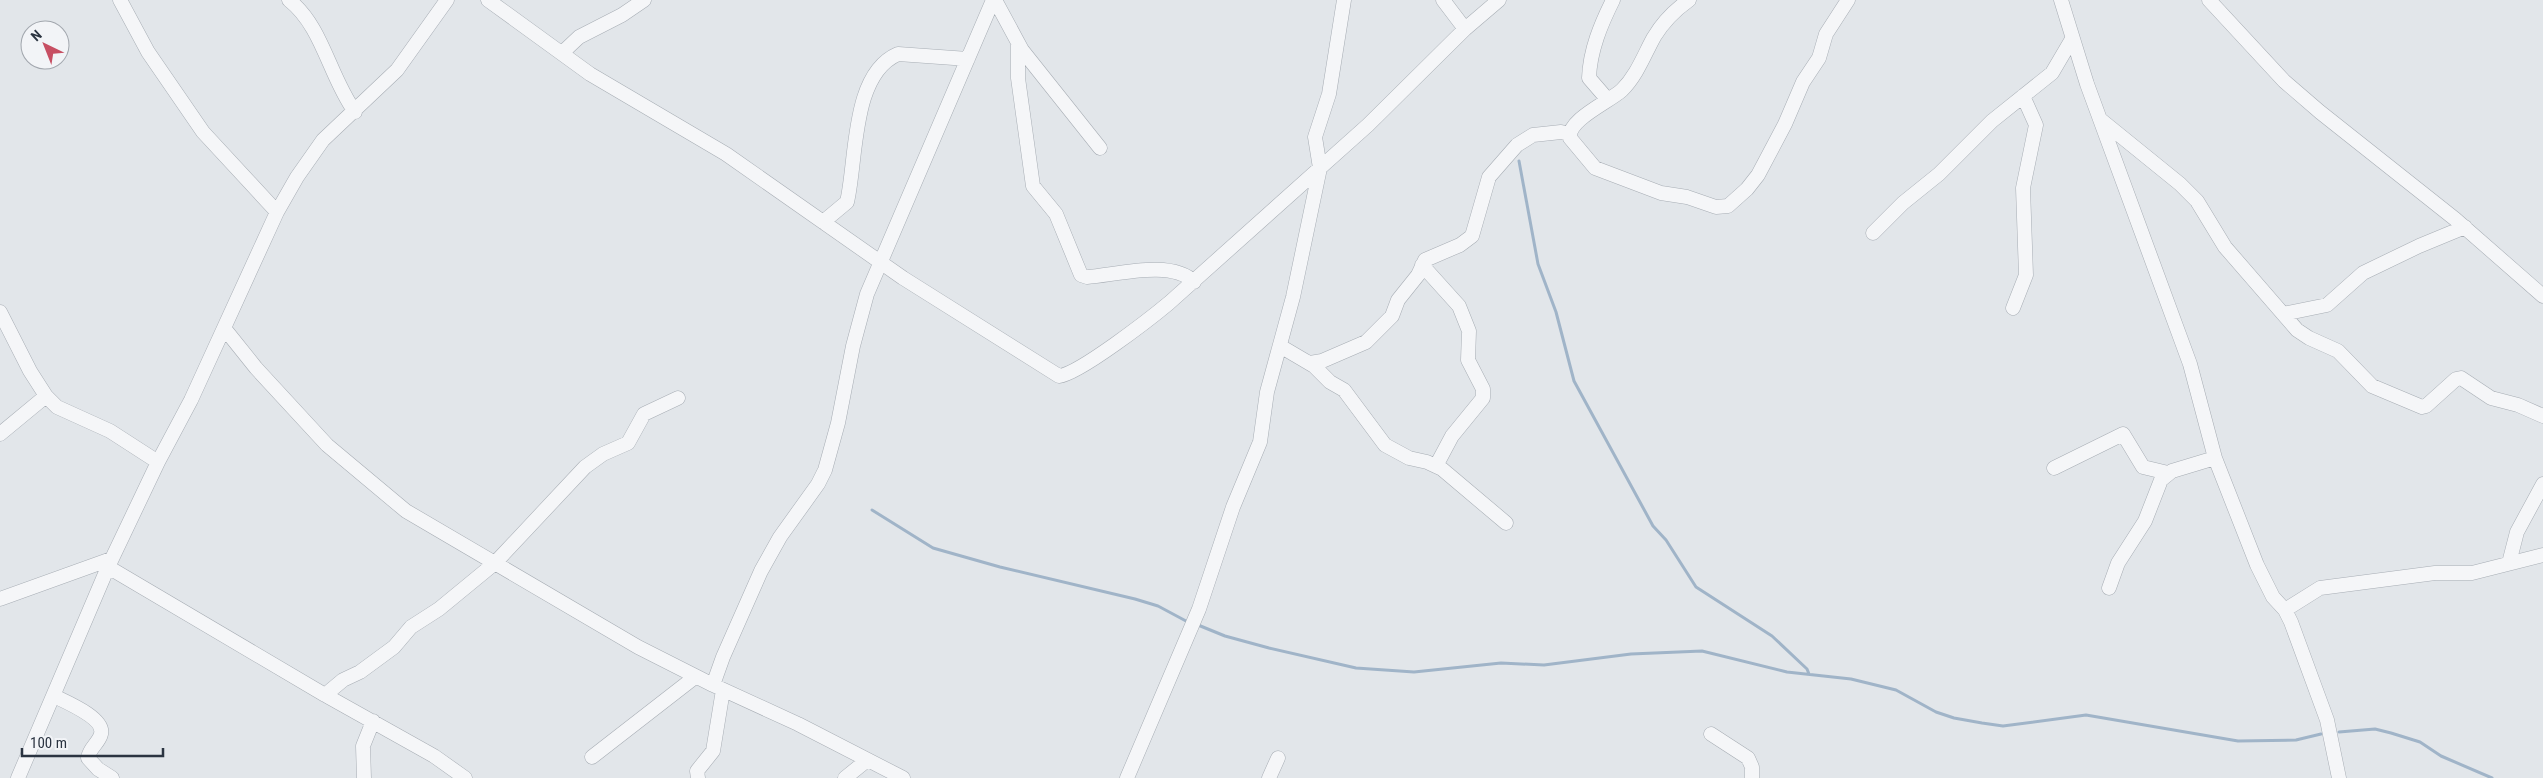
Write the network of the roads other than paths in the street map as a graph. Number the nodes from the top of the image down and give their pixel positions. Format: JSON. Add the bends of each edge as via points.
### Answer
{"nodes":[{"id":1,"x":120,"y":0,"type":"edge"},
{"id":2,"x":289,"y":0,"type":"edge"},
{"id":3,"x":447,"y":0,"type":"edge"},
{"id":4,"x":488,"y":0,"type":"edge"},
{"id":5,"x":644,"y":0,"type":"edge"},
{"id":6,"x":994,"y":0,"type":"edge"},
{"id":7,"x":1344,"y":0,"type":"edge"},
{"id":8,"x":1443,"y":0,"type":"edge"},
{"id":9,"x":1499,"y":0,"type":"edge"},
{"id":10,"x":1613,"y":0,"type":"edge"},
{"id":11,"x":1848,"y":0,"type":"edge"},
{"id":12,"x":2062,"y":0,"type":"edge"},
{"id":13,"x":2209,"y":0,"type":"edge"},
{"id":14,"x":1683,"y":2,"type":"edge"},
{"id":15,"x":1465,"y":29,"type":"junction"},
{"id":16,"x":2072,"y":39,"type":"junction"},
{"id":17,"x":1018,"y":43,"type":"junction"},
{"id":18,"x":562,"y":53,"type":"junction"},
{"id":19,"x":968,"y":59,"type":"junction"},
{"id":20,"x":2023,"y":96,"type":"junction"},
{"id":21,"x":1608,"y":100,"type":"junction"},
{"id":22,"x":355,"y":112,"type":"junction"},
{"id":23,"x":2101,"y":119,"type":"junction"},
{"id":24,"x":1569,"y":134,"type":"junction"},
{"id":25,"x":1100,"y":148,"type":"dead end"},
{"id":26,"x":1320,"y":168,"type":"junction"},
{"id":27,"x":277,"y":212,"type":"junction"},
{"id":28,"x":823,"y":222,"type":"junction"},
{"id":29,"x":2465,"y":227,"type":"junction"},
{"id":30,"x":1873,"y":233,"type":"dead end"},
{"id":31,"x":881,"y":260,"type":"junction"},
{"id":32,"x":1422,"y":265,"type":"junction"},
{"id":33,"x":1194,"y":282,"type":"junction"},
{"id":34,"x":2543,"y":296,"type":"edge"},
{"id":35,"x":2014,"y":308,"type":"dead end"},
{"id":36,"x":0,"y":312,"type":"edge"},
{"id":37,"x":2283,"y":314,"type":"junction"},
{"id":38,"x":224,"y":328,"type":"junction"},
{"id":39,"x":1280,"y":346,"type":"junction"},
{"id":40,"x":1310,"y":363,"type":"junction"},
{"id":41,"x":46,"y":396,"type":"junction"},
{"id":42,"x":678,"y":398,"type":"dead end"},
{"id":43,"x":2543,"y":416,"type":"edge"},
{"id":44,"x":0,"y":434,"type":"edge"},
{"id":45,"x":2215,"y":458,"type":"junction"},
{"id":46,"x":158,"y":462,"type":"junction"},
{"id":47,"x":1436,"y":466,"type":"junction"},
{"id":48,"x":2054,"y":468,"type":"dead end"},
{"id":49,"x":2168,"y":473,"type":"junction"},
{"id":50,"x":2543,"y":484,"type":"edge"},
{"id":51,"x":1506,"y":523,"type":"dead end"},
{"id":52,"x":2543,"y":555,"type":"edge"},
{"id":53,"x":109,"y":563,"type":"junction"},
{"id":54,"x":495,"y":563,"type":"junction"},
{"id":55,"x":2509,"y":563,"type":"junction"},
{"id":56,"x":2109,"y":588,"type":"dead end"},
{"id":57,"x":0,"y":599,"type":"edge"},
{"id":58,"x":2285,"y":610,"type":"junction"},
{"id":59,"x":695,"y":677,"type":"junction"},
{"id":60,"x":718,"y":688,"type":"junction"},
{"id":61,"x":325,"y":695,"type":"junction"},
{"id":62,"x":54,"y":696,"type":"junction"},
{"id":63,"x":373,"y":721,"type":"junction"},
{"id":64,"x":1711,"y":734,"type":"dead end"},
{"id":65,"x":592,"y":757,"type":"dead end"},
{"id":66,"x":1278,"y":758,"type":"dead end"},
{"id":67,"x":866,"y":761,"type":"junction"},
{"id":68,"x":18,"y":778,"type":"edge"},
{"id":69,"x":112,"y":778,"type":"edge"},
{"id":70,"x":364,"y":778,"type":"edge"},
{"id":71,"x":465,"y":778,"type":"edge"},
{"id":72,"x":698,"y":778,"type":"edge"},
{"id":73,"x":845,"y":778,"type":"edge"},
{"id":74,"x":903,"y":778,"type":"edge"},
{"id":75,"x":1127,"y":778,"type":"edge"},
{"id":76,"x":1268,"y":778,"type":"edge"},
{"id":77,"x":1752,"y":778,"type":"edge"},
{"id":78,"x":2339,"y":778,"type":"edge"}],
"edges":[{"from":1,"to":27,"type":"street","via":[[148,52],[203,132]]},
{"from":2,"to":22,"type":"street","via":[[314,29],[333,76]]},
{"from":3,"to":22,"type":"street","via":[[397,70]]},
{"from":4,"to":18,"type":"street"},
{"from":5,"to":18,"type":"street","via":[[579,38]]},
{"from":6,"to":17,"type":"street"},
{"from":6,"to":19,"type":"street"},
{"from":7,"to":26,"type":"street","via":[[1329,94],[1315,137]]},
{"from":8,"to":15,"type":"street"},
{"from":9,"to":15,"type":"street"},
{"from":10,"to":21,"type":"street","via":[[1596,42],[1589,78]]},
{"from":11,"to":24,"type":"street","via":[[1826,34],[1819,58],[1803,82],[1758,175],[1728,206],[1716,207],[1687,197],[1661,193],[1595,168],[1573,145]]},
{"from":12,"to":16,"type":"street"},
{"from":13,"to":29,"type":"street","via":[[2284,81]]},
{"from":14,"to":21,"type":"street","via":[[1660,27],[1634,75]]},
{"from":15,"to":26,"type":"street"},
{"from":16,"to":20,"type":"street","via":[[2052,73]]},
{"from":16,"to":23,"type":"street"},
{"from":17,"to":25,"type":"street"},
{"from":17,"to":33,"type":"street","via":[[1018,78],[1033,186],[1056,214],[1081,275],[1163,271],[1184,274]]},
{"from":18,"to":28,"type":"street","via":[[621,94],[726,154]]},
{"from":19,"to":28,"type":"street","via":[[898,54],[881,66],[859,116],[847,202]]},
{"from":19,"to":31,"type":"street"},
{"from":20,"to":30,"type":"street"},
{"from":20,"to":35,"type":"street","via":[[2036,125],[2023,188],[2026,275]]},
{"from":21,"to":24,"type":"street","via":[[1576,122]]},
{"from":22,"to":27,"type":"street","via":[[323,140]]},
{"from":23,"to":37,"type":"street","via":[[2197,201],[2225,247]]},
{"from":23,"to":45,"type":"street","via":[[2190,364]]},
{"from":24,"to":32,"type":"street","via":[[1533,136],[1517,145],[1489,177],[1472,236],[1460,245],[1433,255]]},
{"from":26,"to":33,"type":"street"},
{"from":26,"to":39,"type":"street"},
{"from":27,"to":38,"type":"street"},
{"from":28,"to":31,"type":"street"},
{"from":29,"to":34,"type":"street"},
{"from":29,"to":37,"type":"street","via":[[2364,273],[2327,305]]},
{"from":31,"to":33,"type":"street","via":[[948,307],[1059,376],[1074,370],[1147,321]]},
{"from":31,"to":60,"type":"street","via":[[852,346],[838,423],[825,470],[761,570],[723,657]]},
{"from":32,"to":40,"type":"street","via":[[1398,300],[1392,316],[1374,335],[1366,342]]},
{"from":32,"to":47,"type":"street","via":[[1450,293],[1463,314],[1469,331],[1468,360],[1484,394],[1452,436]]},
{"from":36,"to":41,"type":"street"},
{"from":37,"to":43,"type":"street","via":[[2297,330],[2338,351],[2372,386],[2402,400],[2426,406],[2461,378],[2491,398]]},
{"from":38,"to":46,"type":"street"},
{"from":38,"to":54,"type":"street","via":[[327,445],[369,482],[406,511]]},
{"from":39,"to":40,"type":"street"},
{"from":39,"to":75,"type":"street","via":[[1254,459],[1233,507],[1199,609]]},
{"from":40,"to":47,"type":"street","via":[[1344,390],[1385,445],[1409,458]]},
{"from":41,"to":44,"type":"street"},
{"from":41,"to":46,"type":"street","via":[[57,407],[110,431]]},
{"from":42,"to":54,"type":"street","via":[[644,414],[628,443],[603,454],[585,467]]},
{"from":45,"to":49,"type":"street"},
{"from":45,"to":58,"type":"street","via":[[2258,565],[2273,597]]},
{"from":46,"to":53,"type":"street"},
{"from":47,"to":51,"type":"street"},
{"from":48,"to":49,"type":"street","via":[[2123,434],[2143,467]]},
{"from":49,"to":56,"type":"street","via":[[2155,490],[2139,531],[2118,562]]},
{"from":50,"to":55,"type":"street","via":[[2518,529]]},
{"from":52,"to":55,"type":"street"},
{"from":53,"to":57,"type":"street"},
{"from":53,"to":61,"type":"street"},
{"from":53,"to":62,"type":"street"},
{"from":54,"to":59,"type":"street"},
{"from":54,"to":61,"type":"street","via":[[439,609],[410,627],[394,647]]},
{"from":55,"to":58,"type":"street","via":[[2472,573],[2435,573],[2320,588]]},
{"from":58,"to":78,"type":"street","via":[[2327,720]]},
{"from":59,"to":60,"type":"street"},
{"from":59,"to":65,"type":"street"},
{"from":60,"to":67,"type":"street","via":[[798,724]]},
{"from":60,"to":72,"type":"street","via":[[713,751],[697,771]]},
{"from":61,"to":63,"type":"street"},
{"from":62,"to":68,"type":"street"},
{"from":62,"to":69,"type":"street","via":[[97,720],[102,732],[88,758]]},
{"from":63,"to":70,"type":"street","via":[[363,746]]},
{"from":63,"to":71,"type":"street"},
{"from":64,"to":77,"type":"street","via":[[1748,758]]},
{"from":66,"to":76,"type":"street"},
{"from":67,"to":73,"type":"street"},
{"from":67,"to":74,"type":"street"}]}
